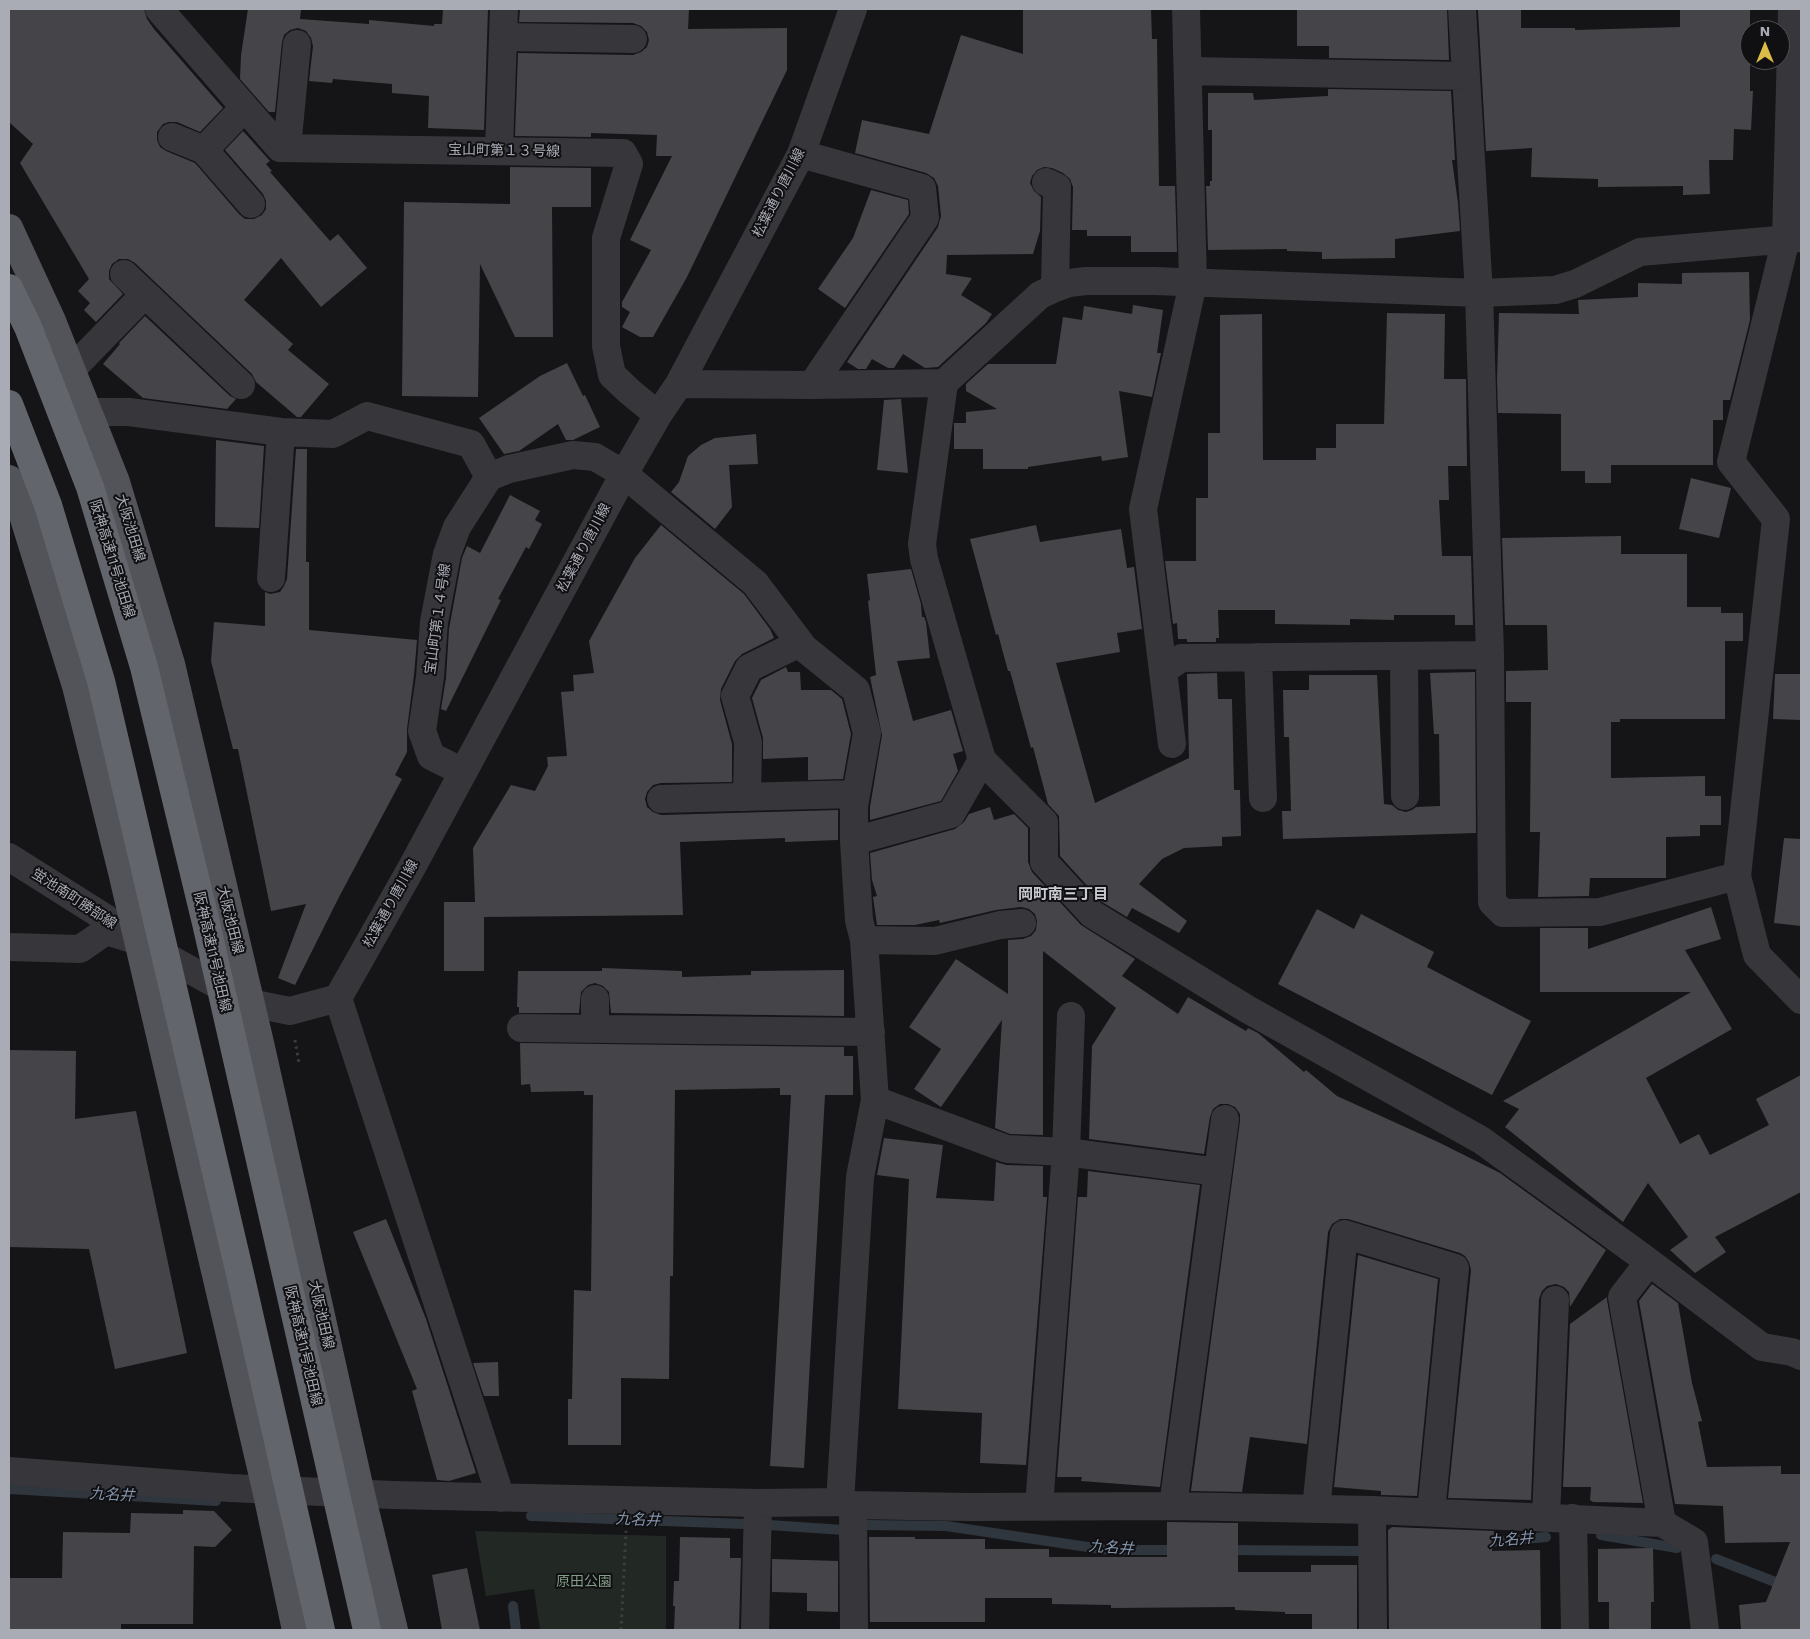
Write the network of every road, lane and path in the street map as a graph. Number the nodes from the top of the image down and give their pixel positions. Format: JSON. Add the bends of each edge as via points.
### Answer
{"nodes":[{"id":1,"x":159,"y":9,"type":"edge"},
{"id":2,"x":504,"y":9,"type":"edge"},
{"id":3,"x":853,"y":9,"type":"edge"},
{"id":4,"x":1186,"y":9,"type":"edge"},
{"id":5,"x":1462,"y":9,"type":"edge"},
{"id":6,"x":1792,"y":9,"type":"edge"},
{"id":7,"x":503,"y":37,"type":"junction"},
{"id":8,"x":633,"y":38,"type":"dead end"},
{"id":9,"x":297,"y":44,"type":"dead end"},
{"id":10,"x":1188,"y":70,"type":"junction"},
{"id":11,"x":1466,"y":76,"type":"junction"},
{"id":12,"x":244,"y":108,"type":"junction"},
{"id":13,"x":172,"y":137,"type":"dead end"},
{"id":14,"x":287,"y":148,"type":"junction"},
{"id":15,"x":204,"y":150,"type":"junction"},
{"id":16,"x":499,"y":150,"type":"junction"},
{"id":17,"x":801,"y":154,"type":"junction"},
{"id":18,"x":1046,"y":182,"type":"dead end"},
{"id":19,"x":252,"y":204,"type":"dead end"},
{"id":20,"x":9,"y":228,"type":"edge"},
{"id":21,"x":1794,"y":239,"type":"edge"},
{"id":22,"x":124,"y":274,"type":"dead end"},
{"id":23,"x":1193,"y":283,"type":"junction"},
{"id":24,"x":9,"y":288,"type":"edge"},
{"id":25,"x":1055,"y":288,"type":"junction"},
{"id":26,"x":1480,"y":293,"type":"junction"},
{"id":27,"x":145,"y":294,"type":"junction"},
{"id":28,"x":72,"y":369,"type":"junction"},
{"id":29,"x":944,"y":382,"type":"junction"},
{"id":30,"x":679,"y":384,"type":"junction"},
{"id":31,"x":241,"y":385,"type":"dead end"},
{"id":32,"x":812,"y":385,"type":"junction"},
{"id":33,"x":9,"y":404,"type":"edge"},
{"id":34,"x":89,"y":412,"type":"junction"},
{"id":35,"x":658,"y":415,"type":"junction"},
{"id":36,"x":281,"y":432,"type":"junction"},
{"id":37,"x":624,"y":474,"type":"junction"},
{"id":38,"x":489,"y":477,"type":"junction"},
{"id":39,"x":9,"y":479,"type":"edge"},
{"id":40,"x":271,"y":578,"type":"dead end"},
{"id":41,"x":800,"y":643,"type":"junction"},
{"id":42,"x":1490,"y":655,"type":"junction"},
{"id":43,"x":1404,"y":656,"type":"junction"},
{"id":44,"x":1258,"y":657,"type":"junction"},
{"id":45,"x":1163,"y":671,"type":"junction"},
{"id":46,"x":1172,"y":744,"type":"dead end"},
{"id":47,"x":982,"y":760,"type":"junction"},
{"id":48,"x":463,"y":772,"type":"junction"},
{"id":49,"x":856,"y":794,"type":"junction"},
{"id":50,"x":1405,"y":796,"type":"dead end"},
{"id":51,"x":747,"y":797,"type":"junction"},
{"id":52,"x":1263,"y":798,"type":"dead end"},
{"id":53,"x":661,"y":799,"type":"dead end"},
{"id":54,"x":854,"y":841,"type":"junction"},
{"id":55,"x":9,"y":857,"type":"edge"},
{"id":56,"x":1737,"y":876,"type":"junction"},
{"id":57,"x":1022,"y":923,"type":"dead end"},
{"id":58,"x":864,"y":940,"type":"junction"},
{"id":59,"x":138,"y":941,"type":"junction"},
{"id":60,"x":9,"y":947,"type":"edge"},
{"id":61,"x":338,"y":998,"type":"junction"},
{"id":62,"x":595,"y":999,"type":"dead end"},
{"id":63,"x":1801,"y":1000,"type":"edge"},
{"id":64,"x":250,"y":1003,"type":"junction"},
{"id":65,"x":1071,"y":1016,"type":"dead end"},
{"id":66,"x":521,"y":1028,"type":"dead end"},
{"id":67,"x":595,"y":1028,"type":"junction"},
{"id":68,"x":871,"y":1032,"type":"junction"},
{"id":69,"x":875,"y":1100,"type":"junction"},
{"id":70,"x":1225,"y":1120,"type":"dead end"},
{"id":71,"x":1066,"y":1152,"type":"junction"},
{"id":72,"x":1218,"y":1172,"type":"junction"},
{"id":73,"x":1649,"y":1262,"type":"junction"},
{"id":74,"x":1555,"y":1300,"type":"dead end"},
{"id":75,"x":1801,"y":1356,"type":"edge"},
{"id":76,"x":9,"y":1471,"type":"edge"},
{"id":77,"x":266,"y":1489,"type":"junction"},
{"id":78,"x":361,"y":1494,"type":"junction"},
{"id":79,"x":501,"y":1498,"type":"junction"},
{"id":80,"x":758,"y":1503,"type":"junction"},
{"id":81,"x":847,"y":1503,"type":"junction"},
{"id":82,"x":1039,"y":1506,"type":"junction"},
{"id":83,"x":1173,"y":1506,"type":"junction"},
{"id":84,"x":1316,"y":1509,"type":"junction"},
{"id":85,"x":1372,"y":1510,"type":"junction"},
{"id":86,"x":1431,"y":1512,"type":"junction"},
{"id":87,"x":1546,"y":1517,"type":"junction"},
{"id":88,"x":1573,"y":1518,"type":"junction"},
{"id":89,"x":1662,"y":1523,"type":"junction"},
{"id":90,"x":626,"y":1532,"type":"dead end"},
{"id":91,"x":296,"y":1630,"type":"edge"},
{"id":92,"x":321,"y":1630,"type":"edge"},
{"id":93,"x":367,"y":1630,"type":"edge"},
{"id":94,"x":394,"y":1630,"type":"edge"},
{"id":95,"x":621,"y":1630,"type":"edge"},
{"id":96,"x":755,"y":1630,"type":"edge"},
{"id":97,"x":854,"y":1630,"type":"edge"},
{"id":98,"x":1373,"y":1630,"type":"edge"},
{"id":99,"x":1575,"y":1630,"type":"edge"},
{"id":100,"x":1705,"y":1630,"type":"edge"}],
"edges":[{"from":1,"to":12,"type":"street"},
{"from":2,"to":7,"type":"street"},
{"from":3,"to":17,"type":"street","name":"松葉通り唐川線"},
{"from":4,"to":10,"type":"street"},
{"from":5,"to":11,"type":"street"},
{"from":6,"to":21,"type":"street"},
{"from":7,"to":8,"type":"street"},
{"from":7,"to":16,"type":"street"},
{"from":9,"to":14,"type":"street"},
{"from":10,"to":11,"type":"street"},
{"from":10,"to":23,"type":"street"},
{"from":11,"to":26,"type":"street"},
{"from":12,"to":14,"type":"street","via":[[280,148]]},
{"from":12,"to":15,"type":"street"},
{"from":13,"to":15,"type":"street"},
{"from":14,"to":16,"type":"street","name":"宝山町第１３号線"},
{"from":15,"to":19,"type":"street"},
{"from":16,"to":35,"type":"street","name":"宝山町第１３号線","via":[[623,153],[628,164],[606,238],[606,346],[612,375]]},
{"from":17,"to":30,"type":"street","name":"松葉通り唐川線"},
{"from":17,"to":32,"type":"street","via":[[922,188],[925,218]]},
{"from":18,"to":25,"type":"street","via":[[1057,187]]},
{"from":20,"to":28,"type":"main road","name":"大阪池田線"},
{"from":21,"to":26,"type":"street","via":[[1640,252],[1575,284],[1555,290]]},
{"from":21,"to":56,"type":"street","via":[[1732,462],[1776,519]]},
{"from":22,"to":27,"type":"street"},
{"from":23,"to":25,"type":"street","via":[[1086,281]]},
{"from":23,"to":26,"type":"street"},
{"from":23,"to":45,"type":"street","via":[[1143,509]]},
{"from":24,"to":93,"type":"highway","name":"阪神高速11号池田線","via":[[28,327],[90,487],[144,668],[206,923]]},
{"from":25,"to":29,"type":"street","via":[[1040,295]]},
{"from":26,"to":42,"type":"street"},
{"from":27,"to":28,"type":"street"},
{"from":27,"to":31,"type":"street"},
{"from":28,"to":34,"type":"main road","name":"大阪池田線"},
{"from":29,"to":32,"type":"street"},
{"from":29,"to":47,"type":"street","via":[[922,544]]},
{"from":30,"to":32,"type":"street"},
{"from":30,"to":35,"type":"street","name":"松葉通り唐川線"},
{"from":33,"to":92,"type":"highway","via":[[48,505],[101,681]]},
{"from":34,"to":36,"type":"street","via":[[129,412]]},
{"from":34,"to":64,"type":"main road","name":"大阪池田線","via":[[116,482],[171,664]]},
{"from":35,"to":37,"type":"street","name":"松葉通り唐川線"},
{"from":36,"to":38,"type":"street","via":[[333,434],[368,416],[471,444]]},
{"from":36,"to":40,"type":"street"},
{"from":37,"to":38,"type":"street","via":[[595,457],[574,455],[509,469]]},
{"from":37,"to":41,"type":"street","via":[[754,583]]},
{"from":37,"to":48,"type":"street","name":"松葉通り唐川線"},
{"from":38,"to":48,"type":"street","name":"宝山町第１４号線","via":[[457,528],[447,554],[434,622],[422,731],[431,756]]},
{"from":39,"to":59,"type":"main road","via":[[76,686]]},
{"from":41,"to":49,"type":"street","via":[[856,690],[867,732]]},
{"from":41,"to":51,"type":"street","via":[[749,668],[735,696],[748,742]]},
{"from":42,"to":43,"type":"street"},
{"from":42,"to":56,"type":"street","via":[[1492,902],[1503,913],[1600,912]]},
{"from":43,"to":44,"type":"street"},
{"from":43,"to":50,"type":"street"},
{"from":44,"to":45,"type":"street","via":[[1181,658]]},
{"from":44,"to":52,"type":"street"},
{"from":45,"to":46,"type":"street"},
{"from":47,"to":54,"type":"street","via":[[950,814]]},
{"from":47,"to":73,"type":"street","via":[[1044,822],[1044,862],[1092,914],[1247,1009],[1481,1140]]},
{"from":48,"to":61,"type":"street","name":"松葉通り唐川線"},
{"from":49,"to":51,"type":"street"},
{"from":49,"to":54,"type":"street"},
{"from":51,"to":53,"type":"street"},
{"from":54,"to":58,"type":"street","via":[[859,920]]},
{"from":55,"to":59,"type":"street","name":"蛍池南町勝部線"},
{"from":56,"to":63,"type":"street","via":[[1757,955]]},
{"from":57,"to":58,"type":"street","via":[[935,941]]},
{"from":58,"to":68,"type":"street"},
{"from":59,"to":60,"type":"street","via":[[106,931],[80,949]]},
{"from":59,"to":64,"type":"street"},
{"from":59,"to":77,"type":"main road"},
{"from":61,"to":64,"type":"street","via":[[290,1011]]},
{"from":61,"to":79,"type":"street"},
{"from":62,"to":67,"type":"street"},
{"from":64,"to":78,"type":"main road","name":"大阪池田線"},
{"from":65,"to":71,"type":"street"},
{"from":66,"to":67,"type":"street"},
{"from":67,"to":68,"type":"street"},
{"from":68,"to":69,"type":"street"},
{"from":69,"to":71,"type":"street","via":[[1007,1149]]},
{"from":69,"to":81,"type":"street","via":[[860,1177]]},
{"from":70,"to":72,"type":"street"},
{"from":71,"to":72,"type":"street"},
{"from":71,"to":82,"type":"street"},
{"from":72,"to":83,"type":"street"},
{"from":73,"to":75,"type":"street","via":[[1762,1347]]},
{"from":73,"to":89,"type":"street","via":[[1622,1297]]},
{"from":74,"to":87,"type":"street"},
{"from":76,"to":77,"type":"street"},
{"from":77,"to":78,"type":"street"},
{"from":77,"to":91,"type":"main road"},
{"from":78,"to":79,"type":"street"},
{"from":78,"to":94,"type":"main road","name":"大阪池田線"},
{"from":79,"to":80,"type":"street"},
{"from":80,"to":81,"type":"street"},
{"from":80,"to":96,"type":"street"},
{"from":81,"to":82,"type":"street"},
{"from":81,"to":97,"type":"street"},
{"from":82,"to":83,"type":"street"},
{"from":83,"to":84,"type":"street"},
{"from":84,"to":85,"type":"street"},
{"from":84,"to":86,"type":"street","via":[[1344,1234],[1455,1268]]},
{"from":85,"to":86,"type":"street"},
{"from":85,"to":98,"type":"street"},
{"from":86,"to":87,"type":"street"},
{"from":87,"to":88,"type":"street"},
{"from":88,"to":89,"type":"street"},
{"from":88,"to":99,"type":"street"},
{"from":89,"to":100,"type":"street","via":[[1694,1542]]},
{"from":90,"to":95,"type":"path"}]}
